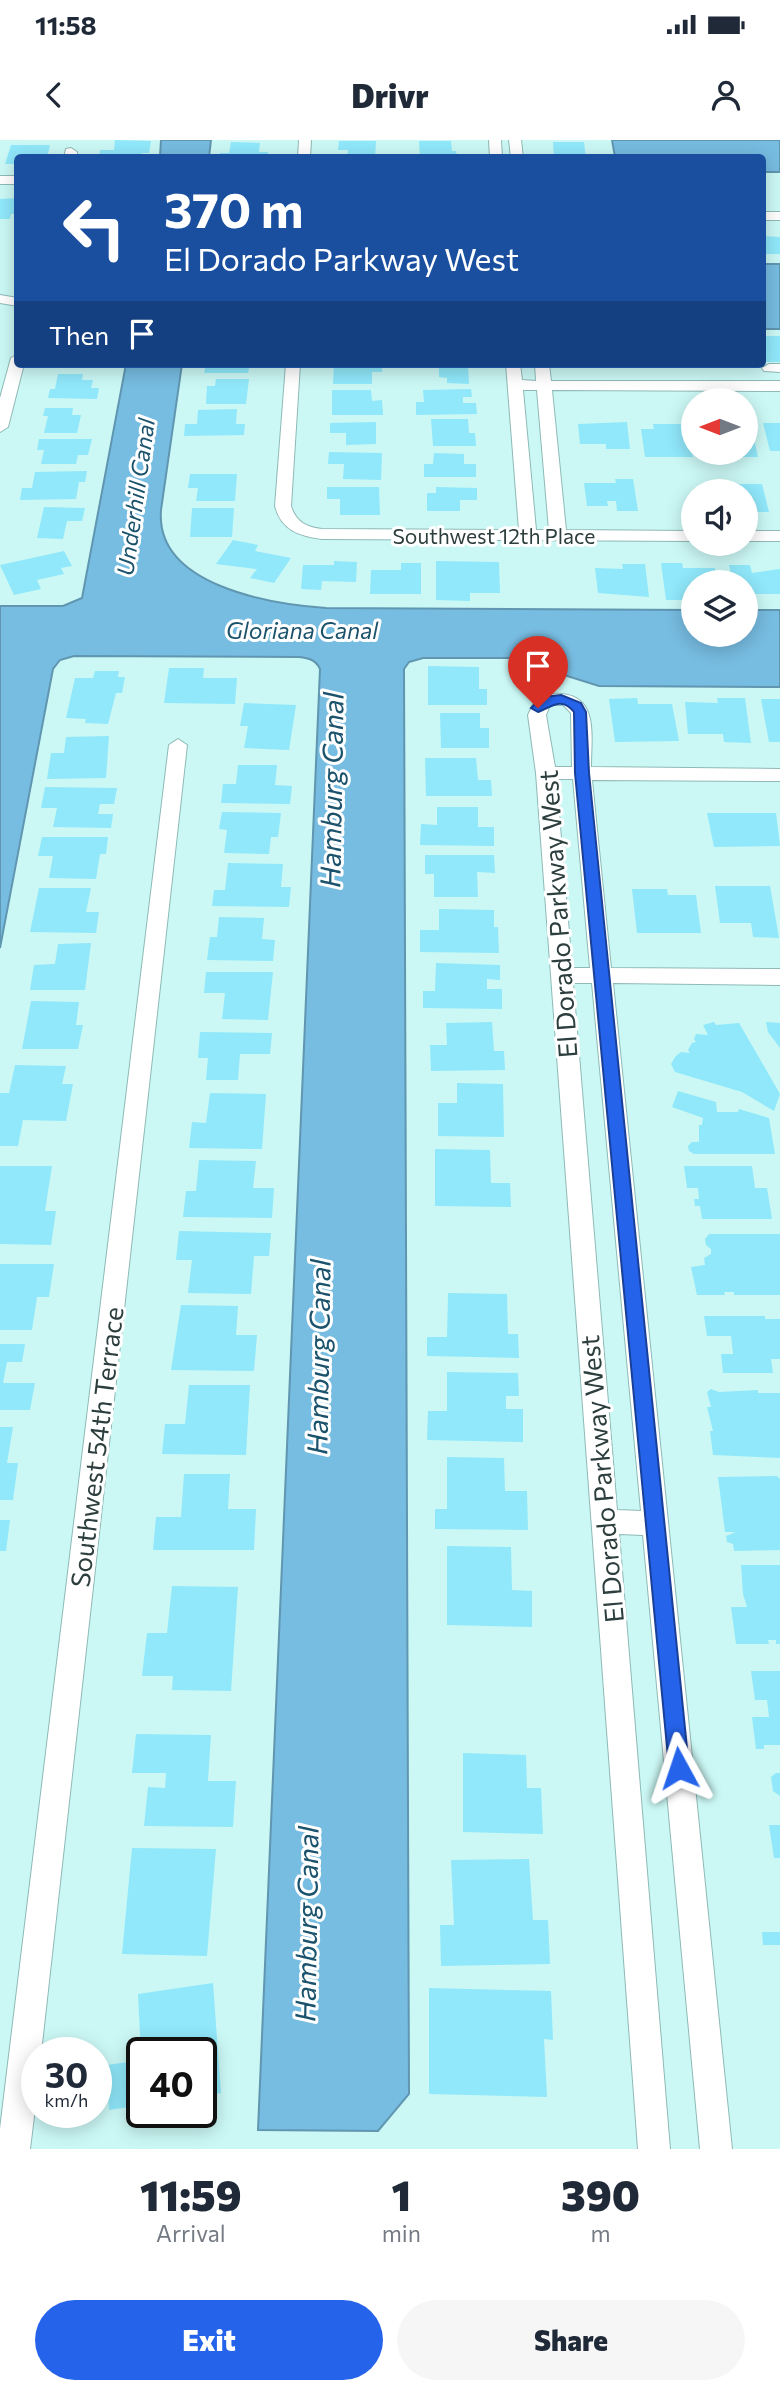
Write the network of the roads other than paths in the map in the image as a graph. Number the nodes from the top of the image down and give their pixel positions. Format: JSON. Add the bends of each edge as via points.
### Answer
{"nodes":[{"id":1,"x":15,"y":368,"type":"edge"},
{"id":2,"x":293,"y":368,"type":"edge"},
{"id":3,"x":513,"y":368,"type":"edge"},
{"id":4,"x":542,"y":368,"type":"edge"},
{"id":5,"x":700,"y":369,"type":"dead end"},
{"id":6,"x":704,"y":386,"type":"junction"},
{"id":7,"x":780,"y":386,"type":"edge"},
{"id":8,"x":516,"y":392,"type":"junction"},
{"id":9,"x":544,"y":392,"type":"junction"},
{"id":10,"x":780,"y":400,"type":"edge"},
{"id":11,"x":0,"y":427,"type":"edge"},
{"id":12,"x":528,"y":535,"type":"junction"},
{"id":13,"x":558,"y":535,"type":"junction"},
{"id":14,"x":681,"y":536,"type":"edge"},
{"id":15,"x":758,"y":536,"type":"edge"},
{"id":16,"x":780,"y":536,"type":"edge"},
{"id":17,"x":178,"y":745,"type":"dead end"},
{"id":18,"x":546,"y":773,"type":"junction"},
{"id":19,"x":582,"y":773,"type":"junction"},
{"id":20,"x":780,"y":775,"type":"edge"},
{"id":21,"x":561,"y":975,"type":"junction"},
{"id":22,"x":601,"y":975,"type":"junction"},
{"id":23,"x":780,"y":977,"type":"edge"},
{"id":24,"x":604,"y":1522,"type":"junction"},
{"id":25,"x":655,"y":1523,"type":"junction"},
{"id":26,"x":14,"y":2149,"type":"edge"},
{"id":27,"x":654,"y":2149,"type":"edge"},
{"id":28,"x":716,"y":2149,"type":"edge"}],
"edges":[{"from":1,"to":11,"type":"street"},
{"from":2,"to":12,"type":"street","name":"Southwest 12th Place","via":[[283,506],[288,521],[297,528],[322,534]]},
{"from":3,"to":8,"type":"street"},
{"from":4,"to":9,"type":"street"},
{"from":5,"to":6,"type":"street"},
{"from":6,"to":7,"type":"street"},
{"from":6,"to":9,"type":"street"},
{"from":8,"to":9,"type":"street"},
{"from":8,"to":12,"type":"street"},
{"from":9,"to":10,"type":"street"},
{"from":9,"to":13,"type":"street"},
{"from":12,"to":13,"type":"street","name":"Southwest 12th Place"},
{"from":13,"to":14,"type":"street","name":"Southwest 12th Place"},
{"from":15,"to":16,"type":"street"},
{"from":17,"to":26,"type":"street","name":"Southwest 54th Terrace"},
{"from":18,"to":19,"type":"street"},
{"from":18,"to":19,"type":"street","name":"El Dorado Parkway West","via":[[538,708],[554,699],[572,703],[580,712]]},
{"from":18,"to":21,"type":"street","name":"El Dorado Parkway West"},
{"from":19,"to":20,"type":"street"},
{"from":19,"to":22,"type":"street","name":"El Dorado Parkway West"},
{"from":21,"to":22,"type":"street"},
{"from":21,"to":24,"type":"street","name":"El Dorado Parkway West"},
{"from":22,"to":23,"type":"street"},
{"from":22,"to":25,"type":"street","name":"El Dorado Parkway West"},
{"from":24,"to":25,"type":"street"},
{"from":24,"to":27,"type":"street","name":"El Dorado Parkway West"},
{"from":25,"to":28,"type":"street","name":"El Dorado Parkway West"}]}
